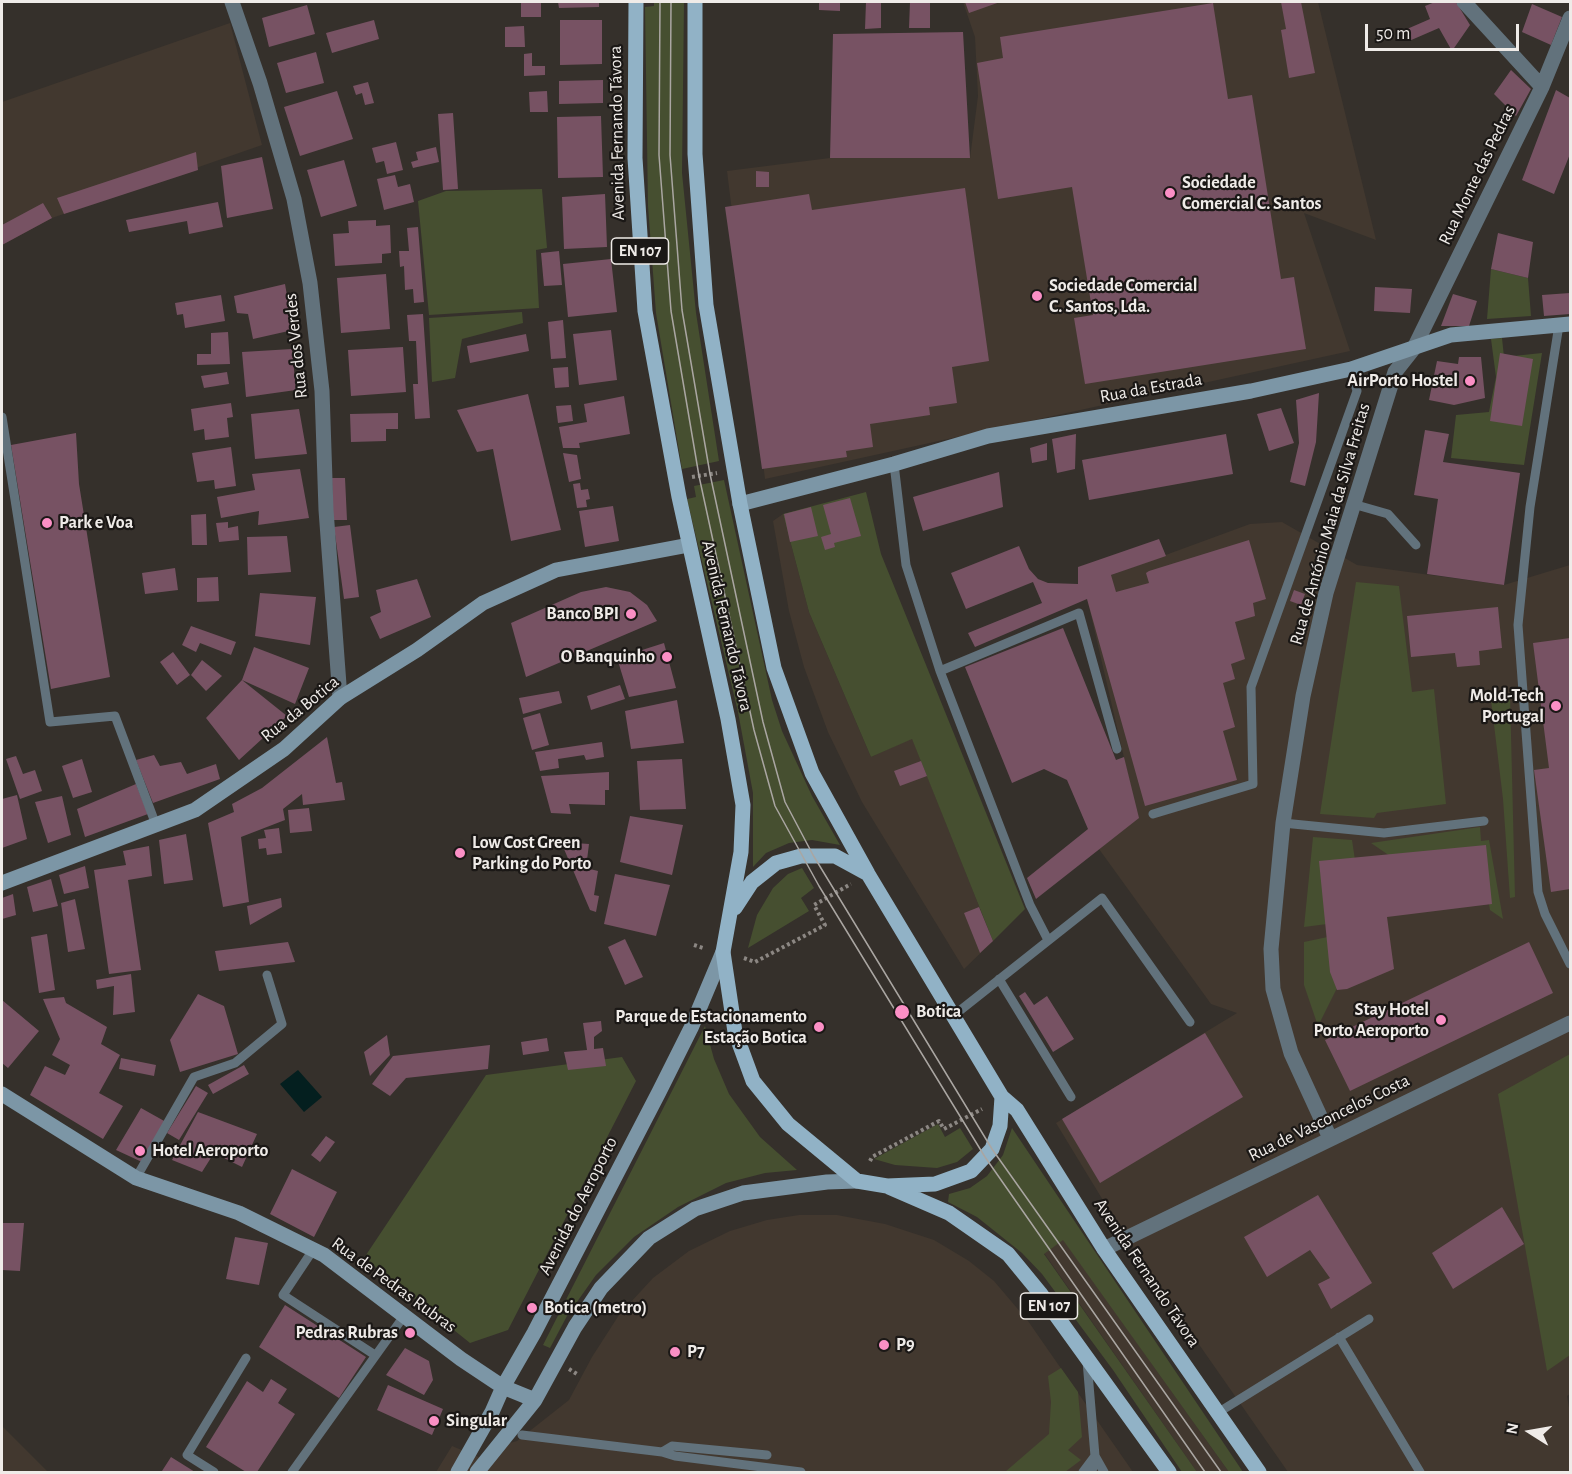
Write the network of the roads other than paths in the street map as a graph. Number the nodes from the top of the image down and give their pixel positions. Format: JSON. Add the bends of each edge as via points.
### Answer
{"nodes":[{"id":1,"x":232,"y":2,"type":"edge"},
{"id":2,"x":636,"y":2,"type":"edge"},
{"id":3,"x":695,"y":2,"type":"edge"},
{"id":4,"x":1464,"y":2,"type":"edge"},
{"id":5,"x":1570,"y":18,"type":"edge"},
{"id":6,"x":1542,"y":87,"type":"junction"},
{"id":7,"x":1564,"y":324,"type":"edge"},
{"id":8,"x":1414,"y":348,"type":"junction"},
{"id":9,"x":1351,"y":369,"type":"junction"},
{"id":10,"x":2,"y":417,"type":"edge"},
{"id":11,"x":894,"y":465,"type":"junction"},
{"id":12,"x":740,"y":504,"type":"junction"},
{"id":13,"x":1353,"y":504,"type":"junction"},
{"id":14,"x":688,"y":545,"type":"junction"},
{"id":15,"x":1416,"y":545,"type":"dead end"},
{"id":16,"x":940,"y":671,"type":"junction"},
{"id":17,"x":340,"y":698,"type":"junction"},
{"id":18,"x":1117,"y":749,"type":"dead end"},
{"id":19,"x":1153,"y":814,"type":"dead end"},
{"id":20,"x":1484,"y":822,"type":"dead end"},
{"id":21,"x":1283,"y":823,"type":"junction"},
{"id":22,"x":156,"y":825,"type":"junction"},
{"id":23,"x":868,"y":874,"type":"junction"},
{"id":24,"x":2,"y":883,"type":"edge"},
{"id":25,"x":732,"y":913,"type":"junction"},
{"id":26,"x":1048,"y":940,"type":"junction"},
{"id":27,"x":723,"y":952,"type":"junction"},
{"id":28,"x":1570,"y":964,"type":"edge"},
{"id":29,"x":267,"y":975,"type":"dead end"},
{"id":30,"x":999,"y":980,"type":"junction"},
{"id":31,"x":953,"y":1016,"type":"junction"},
{"id":32,"x":1190,"y":1022,"type":"dead end"},
{"id":33,"x":1570,"y":1023,"type":"edge"},
{"id":34,"x":2,"y":1094,"type":"edge"},
{"id":35,"x":1002,"y":1097,"type":"junction"},
{"id":36,"x":1071,"y":1097,"type":"dead end"},
{"id":37,"x":1330,"y":1138,"type":"junction"},
{"id":38,"x":136,"y":1178,"type":"junction"},
{"id":39,"x":857,"y":1181,"type":"junction"},
{"id":40,"x":887,"y":1186,"type":"junction"},
{"id":41,"x":1104,"y":1249,"type":"junction"},
{"id":42,"x":313,"y":1250,"type":"junction"},
{"id":43,"x":404,"y":1316,"type":"junction"},
{"id":44,"x":1369,"y":1319,"type":"dead end"},
{"id":45,"x":1340,"y":1337,"type":"junction"},
{"id":46,"x":375,"y":1355,"type":"junction"},
{"id":47,"x":246,"y":1358,"type":"dead end"},
{"id":48,"x":1087,"y":1359,"type":"junction"},
{"id":49,"x":502,"y":1387,"type":"junction"},
{"id":50,"x":535,"y":1400,"type":"junction"},
{"id":51,"x":1219,"y":1412,"type":"junction"},
{"id":52,"x":522,"y":1435,"type":"dead end"},
{"id":53,"x":662,"y":1452,"type":"junction"},
{"id":54,"x":767,"y":1455,"type":"dead end"},
{"id":55,"x":1095,"y":1456,"type":"junction"},
{"id":56,"x":214,"y":1473,"type":"edge"},
{"id":57,"x":292,"y":1473,"type":"edge"},
{"id":58,"x":458,"y":1473,"type":"edge"},
{"id":59,"x":477,"y":1473,"type":"edge"},
{"id":60,"x":801,"y":1473,"type":"edge"},
{"id":61,"x":1083,"y":1473,"type":"edge"},
{"id":62,"x":1092,"y":1473,"type":"edge"},
{"id":63,"x":1104,"y":1473,"type":"edge"},
{"id":64,"x":1169,"y":1473,"type":"edge"},
{"id":65,"x":1259,"y":1473,"type":"edge"},
{"id":66,"x":1420,"y":1473,"type":"edge"}],
"edges":[{"from":1,"to":17,"type":"street","name":"Rua dos Verdes","via":[[294,199],[310,283],[322,391]]},
{"from":2,"to":14,"type":"main road","name":"Avenida Fernando Távora","number":"EN 107","via":[[635,158],[645,311]]},
{"from":3,"to":12,"type":"main road","name":"Avenida Fernando Távora","via":[[699,230],[706,305]]},
{"from":4,"to":6,"type":"street"},
{"from":5,"to":6,"type":"street","name":"Rua Monte das Pedras"},
{"from":6,"to":8,"type":"street","name":"Rua Monte das Pedras"},
{"from":7,"to":8,"type":"street","name":"Rua da Estrada","via":[[1451,336]]},
{"from":7,"to":28,"type":"lane","via":[[1530,507],[1518,625],[1538,891]]},
{"from":8,"to":9,"type":"street","name":"Rua da Estrada"},
{"from":8,"to":13,"type":"street","name":"Rua de António Maia da Silva Freitas","via":[[1395,372]]},
{"from":9,"to":11,"type":"street","name":"Rua da Estrada","via":[[1251,391],[988,436]]},
{"from":9,"to":19,"type":"lane","via":[[1357,391],[1251,687],[1253,784]]},
{"from":10,"to":22,"type":"lane","via":[[50,722],[115,716]]},
{"from":11,"to":12,"type":"street","name":"Rua da Estrada"},
{"from":11,"to":16,"type":"lane","via":[[906,565]]},
{"from":12,"to":23,"type":"main road","name":"Avenida Fernando Távora","via":[[774,668],[812,773]]},
{"from":13,"to":15,"type":"lane","via":[[1389,514]]},
{"from":13,"to":21,"type":"street","name":"Rua de António Maia da Silva Freitas","via":[[1326,593],[1303,696]]},
{"from":14,"to":17,"type":"street","name":"Rua da Botica","via":[[556,570],[483,603]]},
{"from":14,"to":25,"type":"main road","name":"Avenida Fernando Távora","via":[[728,719],[743,805]]},
{"from":16,"to":18,"type":"lane","via":[[1079,613]]},
{"from":16,"to":26,"type":"lane","via":[[1030,905]]},
{"from":17,"to":22,"type":"street","name":"Rua da Botica","via":[[284,749],[195,810]]},
{"from":20,"to":21,"type":"lane","via":[[1384,833]]},
{"from":21,"to":37,"type":"street","name":"Rua de António Maia da Silva Freitas","via":[[1271,950],[1273,989],[1291,1053]]},
{"from":22,"to":24,"type":"street","name":"Rua da Botica"},
{"from":23,"to":25,"type":"main road","via":[[835,856],[801,856],[776,863],[752,882]]},
{"from":23,"to":31,"type":"main road","name":"Avenida Fernando Távora"},
{"from":25,"to":27,"type":"main road","name":"Avenida Fernando Távora"},
{"from":26,"to":30,"type":"lane"},
{"from":26,"to":32,"type":"lane","via":[[1101,897]]},
{"from":27,"to":39,"type":"main road","name":"Avenida Fernando Távora","via":[[735,1032],[753,1081],[788,1124]]},
{"from":27,"to":49,"type":"street","name":"Avenida do Aeroporto","via":[[659,1092]]},
{"from":29,"to":38,"type":"lane","via":[[282,1024],[235,1063],[194,1077]]},
{"from":30,"to":31,"type":"lane"},
{"from":30,"to":36,"type":"lane"},
{"from":31,"to":35,"type":"main road","name":"Avenida Fernando Távora"},
{"from":33,"to":37,"type":"street","name":"Rua de Vasconcelos Costa"},
{"from":34,"to":38,"type":"street","name":"Rua de Pedras Rubras"},
{"from":35,"to":40,"type":"main road","via":[[1000,1126],[992,1149],[971,1171],[935,1184]]},
{"from":35,"to":41,"type":"main road","name":"Avenida Fernando Távora","via":[[1017,1110]]},
{"from":37,"to":41,"type":"street","name":"Rua de Vasconcelos Costa"},
{"from":38,"to":42,"type":"street","name":"Rua de Pedras Rubras","via":[[239,1213]]},
{"from":39,"to":40,"type":"main road"},
{"from":39,"to":50,"type":"street","via":[[743,1192],[695,1209],[649,1238],[601,1288]]},
{"from":40,"to":48,"type":"main road","number":"EN 107","via":[[949,1213],[1008,1254]]},
{"from":41,"to":51,"type":"main road","name":"Avenida Fernando Távora"},
{"from":42,"to":43,"type":"street","name":"Rua de Pedras Rubras"},
{"from":42,"to":46,"type":"lane","via":[[283,1295]]},
{"from":43,"to":46,"type":"lane"},
{"from":43,"to":49,"type":"street","name":"Rua de Pedras Rubras"},
{"from":44,"to":45,"type":"lane"},
{"from":45,"to":51,"type":"lane"},
{"from":45,"to":66,"type":"lane"},
{"from":46,"to":57,"type":"lane"},
{"from":47,"to":56,"type":"lane","via":[[187,1455]]},
{"from":48,"to":55,"type":"lane"},
{"from":48,"to":64,"type":"main road","number":"EN 107"},
{"from":49,"to":50,"type":"street","name":"Rua de Pedras Rubras"},
{"from":49,"to":58,"type":"street","name":"Avenida do Aeroporto"},
{"from":50,"to":59,"type":"street"},
{"from":51,"to":65,"type":"main road","name":"Avenida Fernando Távora"},
{"from":52,"to":53,"type":"lane"},
{"from":53,"to":54,"type":"lane","via":[[672,1446]]},
{"from":53,"to":60,"type":"lane"},
{"from":55,"to":61,"type":"lane"},
{"from":55,"to":62,"type":"lane"},
{"from":55,"to":63,"type":"lane"}]}
